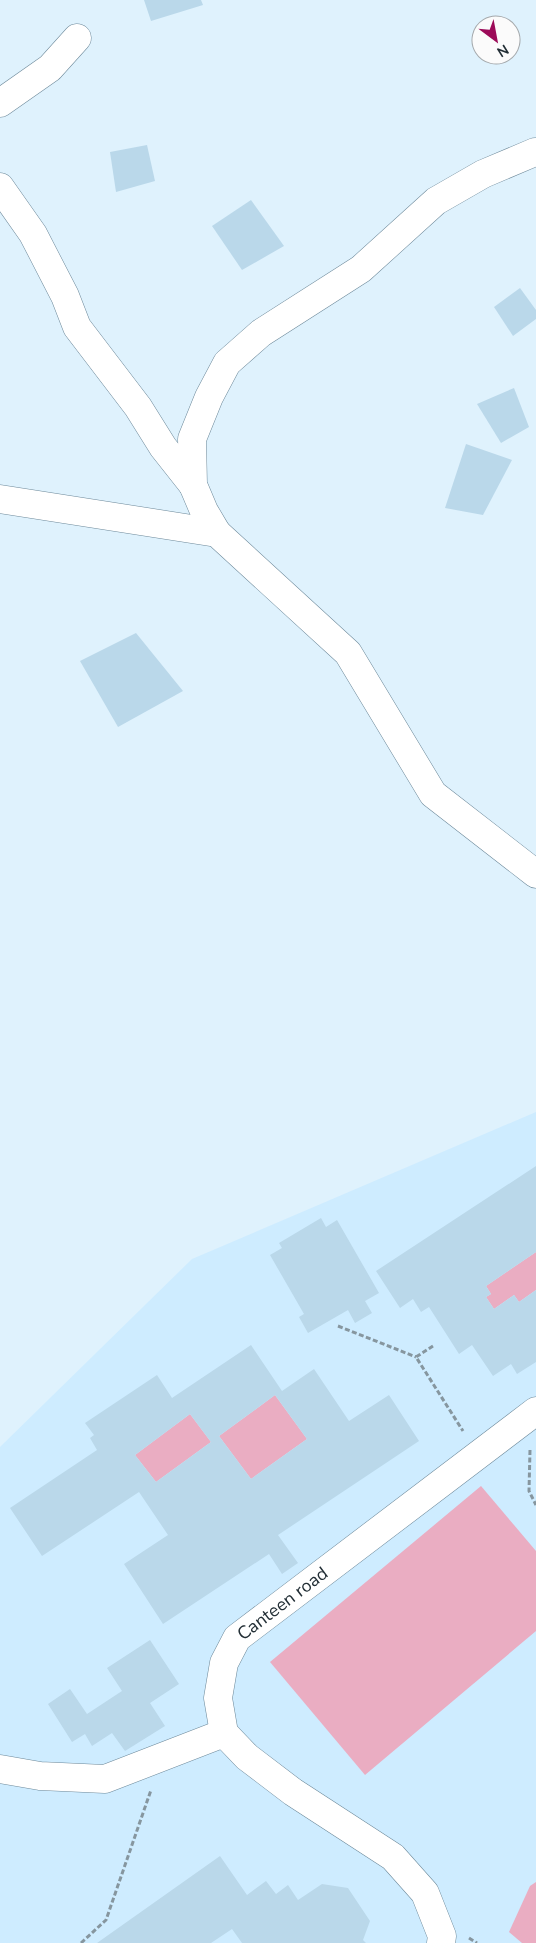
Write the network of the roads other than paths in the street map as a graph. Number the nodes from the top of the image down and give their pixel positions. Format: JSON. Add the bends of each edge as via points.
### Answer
{"nodes":[{"id":1,"x":77,"y":38,"type":"dead end"},
{"id":2,"x":0,"y":102,"type":"edge"},
{"id":3,"x":535,"y":152,"type":"edge"},
{"id":4,"x":0,"y":187,"type":"edge"},
{"id":5,"x":193,"y":485,"type":"junction"},
{"id":6,"x":0,"y":499,"type":"edge"},
{"id":7,"x":217,"y":533,"type":"junction"},
{"id":8,"x":536,"y":874,"type":"edge"},
{"id":9,"x":534,"y":1413,"type":"edge"},
{"id":10,"x":224,"y":1733,"type":"junction"},
{"id":11,"x":0,"y":1769,"type":"edge"},
{"id":12,"x":441,"y":1943,"type":"edge"}],
"edges":[{"from":1,"to":2,"type":"street","via":[[50,68]]},
{"from":3,"to":5,"type":"street","via":[[483,174],[436,200],[361,269],[261,333],[227,363],[208,397],[192,439]]},
{"from":4,"to":5,"type":"street","via":[[32,234],[65,296],[77,327]]},
{"from":5,"to":7,"type":"street"},
{"from":6,"to":7,"type":"street"},
{"from":7,"to":8,"type":"street","via":[[348,653],[434,794]]},
{"from":9,"to":10,"type":"street","name":"Canteen road","via":[[237,1638],[224,1663],[218,1698]]},
{"from":10,"to":11,"type":"street","via":[[106,1779],[40,1776]]},
{"from":10,"to":12,"type":"street","via":[[248,1757],[293,1792],[393,1857],[425,1893],[442,1936]]}]}
